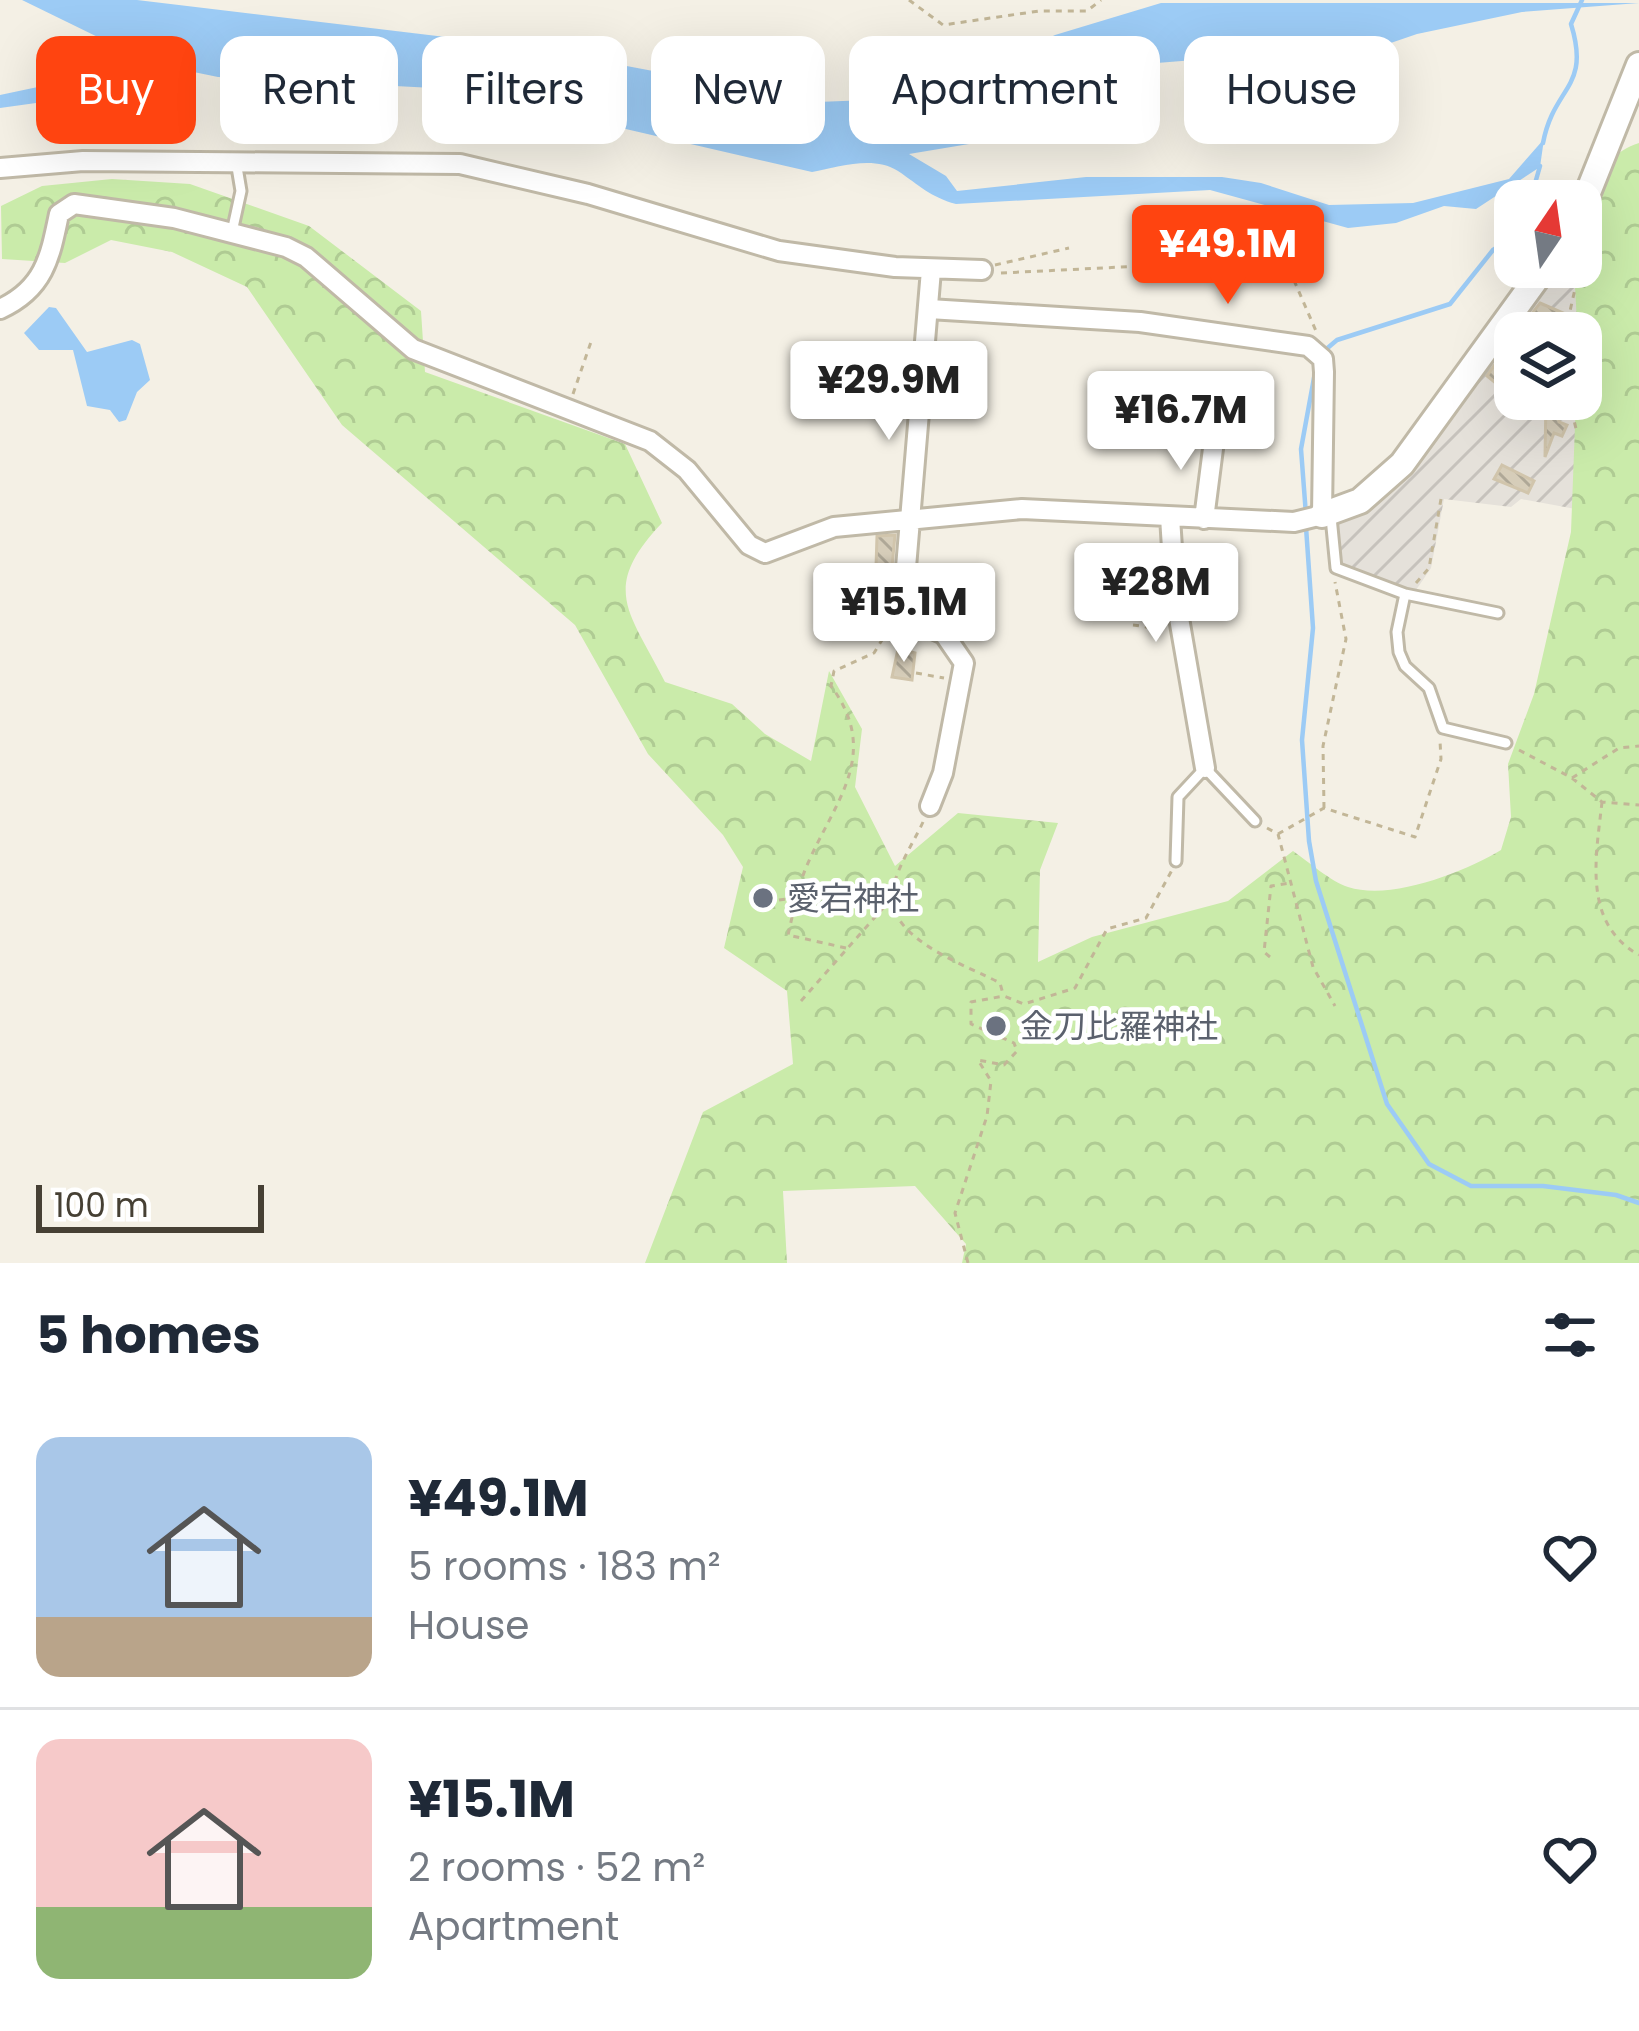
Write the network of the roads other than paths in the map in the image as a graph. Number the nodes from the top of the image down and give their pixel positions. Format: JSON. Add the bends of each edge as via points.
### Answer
{"nodes":[{"id":1,"x":1639,"y":65,"type":"edge"},
{"id":2,"x":236,"y":161,"type":"junction"},
{"id":3,"x":0,"y":168,"type":"edge"},
{"id":4,"x":1593,"y":180,"type":"edge"},
{"id":5,"x":232,"y":232,"type":"junction"},
{"id":6,"x":982,"y":270,"type":"road end"},
{"id":7,"x":931,"y":271,"type":"junction"},
{"id":8,"x":1531,"y":288,"type":"edge"},
{"id":9,"x":0,"y":309,"type":"edge"},
{"id":10,"x":929,"y":309,"type":"junction"},
{"id":11,"x":1210,"y":440,"type":"dead end"},
{"id":12,"x":1326,"y":513,"type":"junction"},
{"id":13,"x":1171,"y":517,"type":"junction"},
{"id":14,"x":1204,"y":519,"type":"junction"},
{"id":15,"x":908,"y":523,"type":"junction"},
{"id":16,"x":1408,"y":591,"type":"junction"},
{"id":17,"x":1498,"y":613,"type":"dead end"},
{"id":18,"x":1506,"y":743,"type":"road end"},
{"id":19,"x":1205,"y":768,"type":"junction"},
{"id":20,"x":930,"y":806,"type":"road end"},
{"id":21,"x":1255,"y":821,"type":"road end"},
{"id":22,"x":1176,"y":861,"type":"road end"}],
"edges":[{"from":1,"to":4,"type":"street"},
{"from":2,"to":3,"type":"street"},
{"from":2,"to":5,"type":"lane","via":[[241,191]]},
{"from":2,"to":7,"type":"street","via":[[460,164],[779,251]]},
{"from":5,"to":9,"type":"street","via":[[74,204],[59,214],[50,260],[33,289]]},
{"from":5,"to":15,"type":"street","via":[[306,257],[413,349],[650,441],[765,553],[834,527]]},
{"from":6,"to":7,"type":"street"},
{"from":7,"to":10,"type":"street"},
{"from":8,"to":12,"type":"street","via":[[1402,464],[1360,501]]},
{"from":10,"to":12,"type":"street","via":[[1140,322],[1314,350],[1323,358]]},
{"from":10,"to":15,"type":"street"},
{"from":11,"to":14,"type":"street"},
{"from":12,"to":14,"type":"street","via":[[1294,523]]},
{"from":12,"to":16,"type":"lane","via":[[1336,568]]},
{"from":13,"to":14,"type":"street"},
{"from":13,"to":15,"type":"street","via":[[1022,509]]},
{"from":13,"to":19,"type":"street","via":[[1169,552]]},
{"from":15,"to":20,"type":"street","via":[[905,616],[944,634],[964,663]]},
{"from":16,"to":17,"type":"lane"},
{"from":16,"to":18,"type":"lane","via":[[1399,652],[1429,688],[1442,728]]},
{"from":19,"to":21,"type":"lane"},
{"from":19,"to":22,"type":"lane","via":[[1178,797]]}]}
